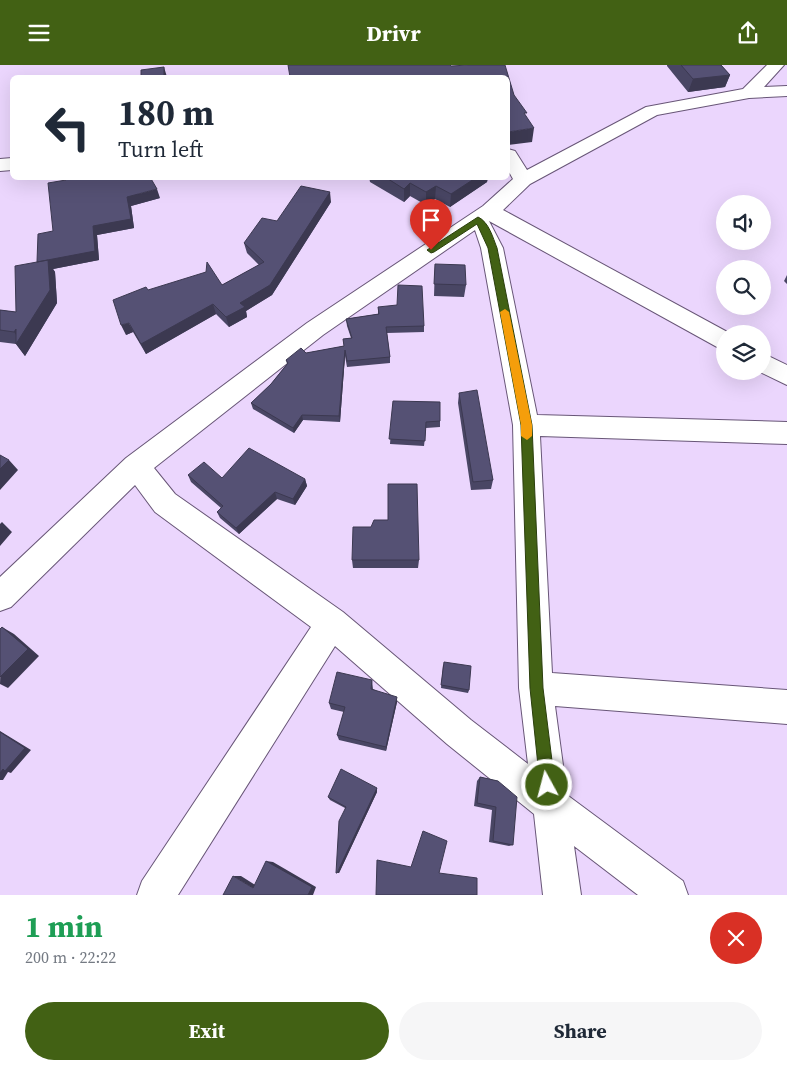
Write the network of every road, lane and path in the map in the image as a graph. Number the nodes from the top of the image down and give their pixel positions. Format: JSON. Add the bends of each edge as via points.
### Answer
{"nodes":[{"id":1,"x":779,"y":69,"type":"edge"},
{"id":2,"x":787,"y":91,"type":"edge"},
{"id":3,"x":749,"y":93,"type":"junction"},
{"id":4,"x":510,"y":158,"type":"edge"},
{"id":5,"x":523,"y":180,"type":"junction"},
{"id":6,"x":484,"y":215,"type":"junction"},
{"id":7,"x":716,"y":336,"type":"edge"},
{"id":8,"x":771,"y":368,"type":"edge"},
{"id":9,"x":787,"y":377,"type":"edge"},
{"id":10,"x":526,"y":425,"type":"junction"},
{"id":11,"x":787,"y":433,"type":"edge"},
{"id":12,"x":136,"y":466,"type":"junction"},
{"id":13,"x":0,"y":597,"type":"edge"},
{"id":14,"x":332,"y":623,"type":"junction"},
{"id":15,"x":536,"y":688,"type":"junction"},
{"id":16,"x":787,"y":707,"type":"edge"},
{"id":17,"x":550,"y":804,"type":"junction"},
{"id":18,"x":156,"y":895,"type":"edge"},
{"id":19,"x":562,"y":895,"type":"edge"},
{"id":20,"x":669,"y":895,"type":"edge"}],
"edges":[{"from":1,"to":3,"type":"street"},
{"from":2,"to":3,"type":"street"},
{"from":3,"to":5,"type":"street","via":[[652,111]]},
{"from":4,"to":5,"type":"street"},
{"from":5,"to":6,"type":"street"},
{"from":6,"to":7,"type":"street"},
{"from":6,"to":10,"type":"street"},
{"from":6,"to":12,"type":"street","via":[[315,329]]},
{"from":8,"to":9,"type":"street"},
{"from":10,"to":11,"type":"street"},
{"from":10,"to":15,"type":"street"},
{"from":12,"to":13,"type":"street"},
{"from":12,"to":14,"type":"street","via":[[165,503]]},
{"from":14,"to":17,"type":"street","via":[[459,732]]},
{"from":14,"to":18,"type":"street"},
{"from":15,"to":16,"type":"street"},
{"from":15,"to":17,"type":"street"},
{"from":17,"to":19,"type":"street"},
{"from":17,"to":20,"type":"street"}]}
